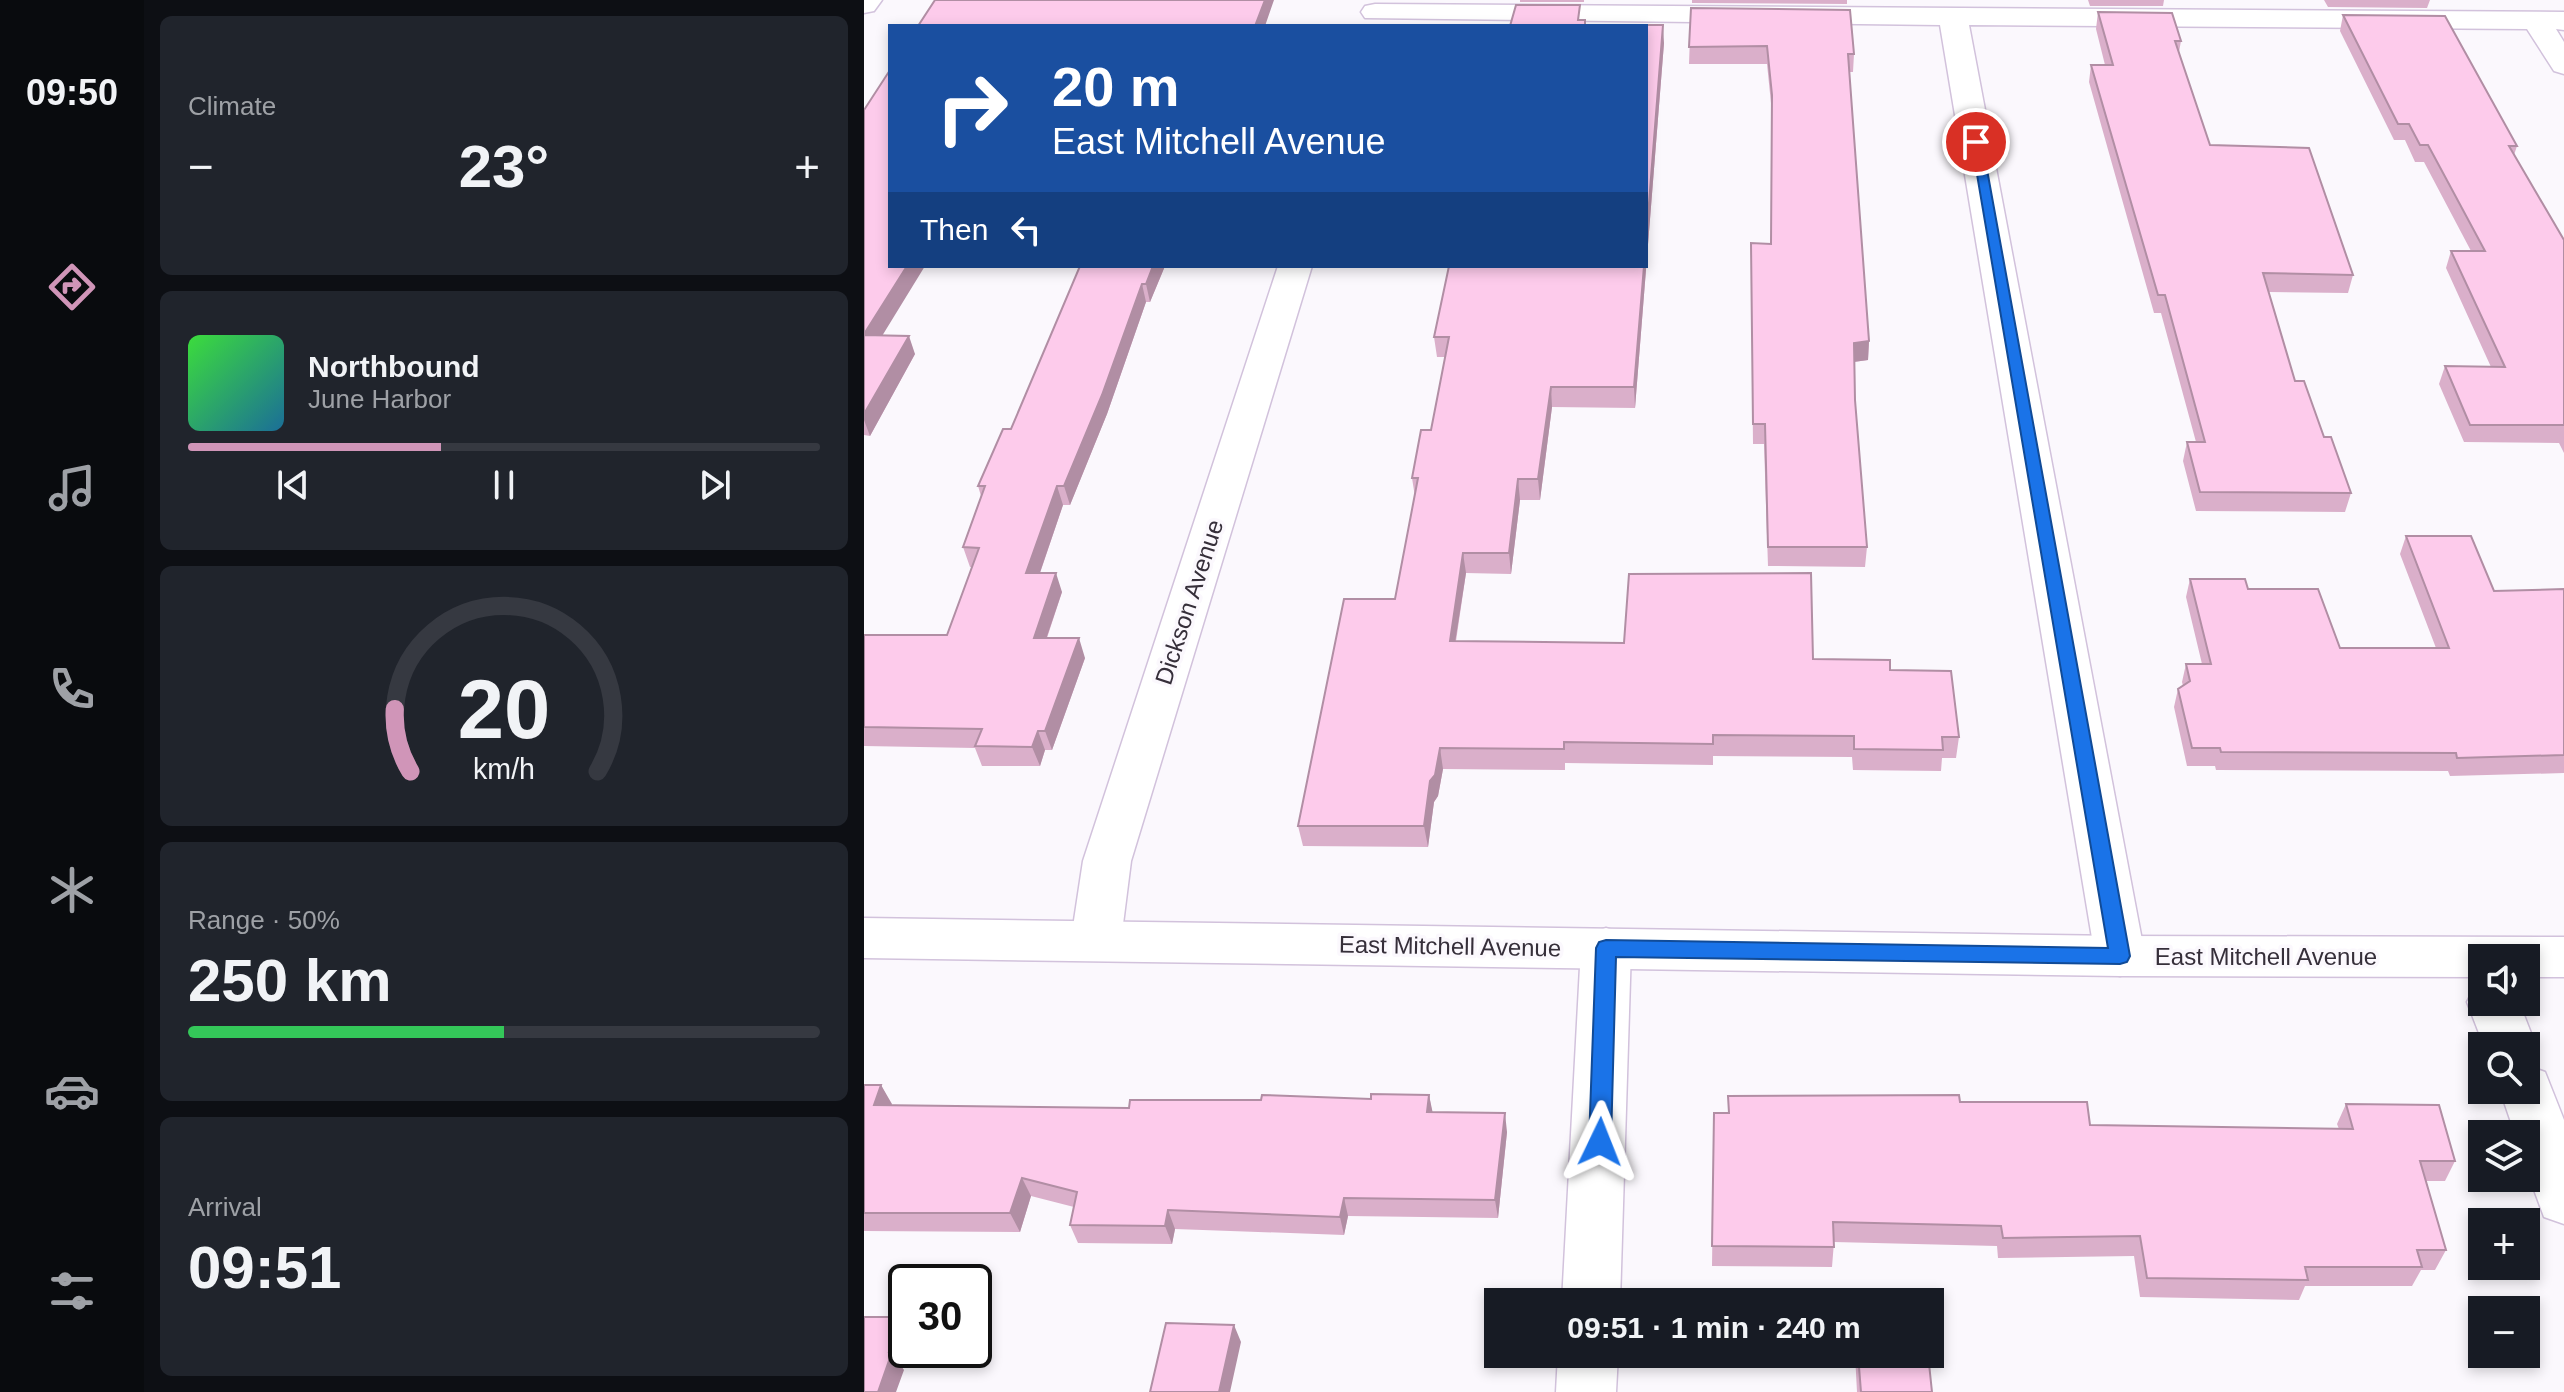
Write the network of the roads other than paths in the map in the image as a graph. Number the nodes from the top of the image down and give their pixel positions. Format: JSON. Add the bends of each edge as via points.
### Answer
{"nodes":[{"id":1,"x":868,"y":0,"type":"edge"},
{"id":2,"x":864,"y":5,"type":"edge"},
{"id":3,"x":1375,"y":13,"type":"edge"},
{"id":4,"x":1953,"y":17,"type":"junction"},
{"id":5,"x":2550,"y":21,"type":"edge"},
{"id":6,"x":2564,"y":65,"type":"edge"},
{"id":7,"x":1294,"y":268,"type":"edge"},
{"id":8,"x":864,"y":938,"type":"edge"},
{"id":9,"x":1096,"y":940,"type":"junction"},
{"id":10,"x":1606,"y":948,"type":"junction"},
{"id":11,"x":2120,"y":956,"type":"junction"},
{"id":12,"x":2564,"y":957,"type":"edge"},
{"id":13,"x":2540,"y":959,"type":"edge"},
{"id":14,"x":2468,"y":964,"type":"edge"},
{"id":15,"x":2531,"y":1104,"type":"edge"},
{"id":16,"x":2564,"y":1199,"type":"edge"},
{"id":17,"x":1592,"y":1288,"type":"edge"},
{"id":18,"x":1587,"y":1368,"type":"edge"},
{"id":19,"x":1586,"y":1392,"type":"edge"}],
"edges":[{"from":1,"to":2,"type":"street"},
{"from":3,"to":4,"type":"street"},
{"from":4,"to":5,"type":"street"},
{"from":4,"to":11,"type":"street"},
{"from":5,"to":6,"type":"street"},
{"from":7,"to":9,"type":"street","name":"Dickson Avenue","via":[[1107,861]]},
{"from":8,"to":9,"type":"street","name":"East Mitchell Avenue"},
{"from":9,"to":10,"type":"street","name":"East Mitchell Avenue"},
{"from":10,"to":11,"type":"street","name":"East Mitchell Avenue"},
{"from":10,"to":17,"type":"street"},
{"from":11,"to":14,"type":"street","name":"East Mitchell Avenue"},
{"from":12,"to":13,"type":"street","name":"East Mitchell Avenue"},
{"from":15,"to":16,"type":"street"},
{"from":18,"to":19,"type":"street"}]}
